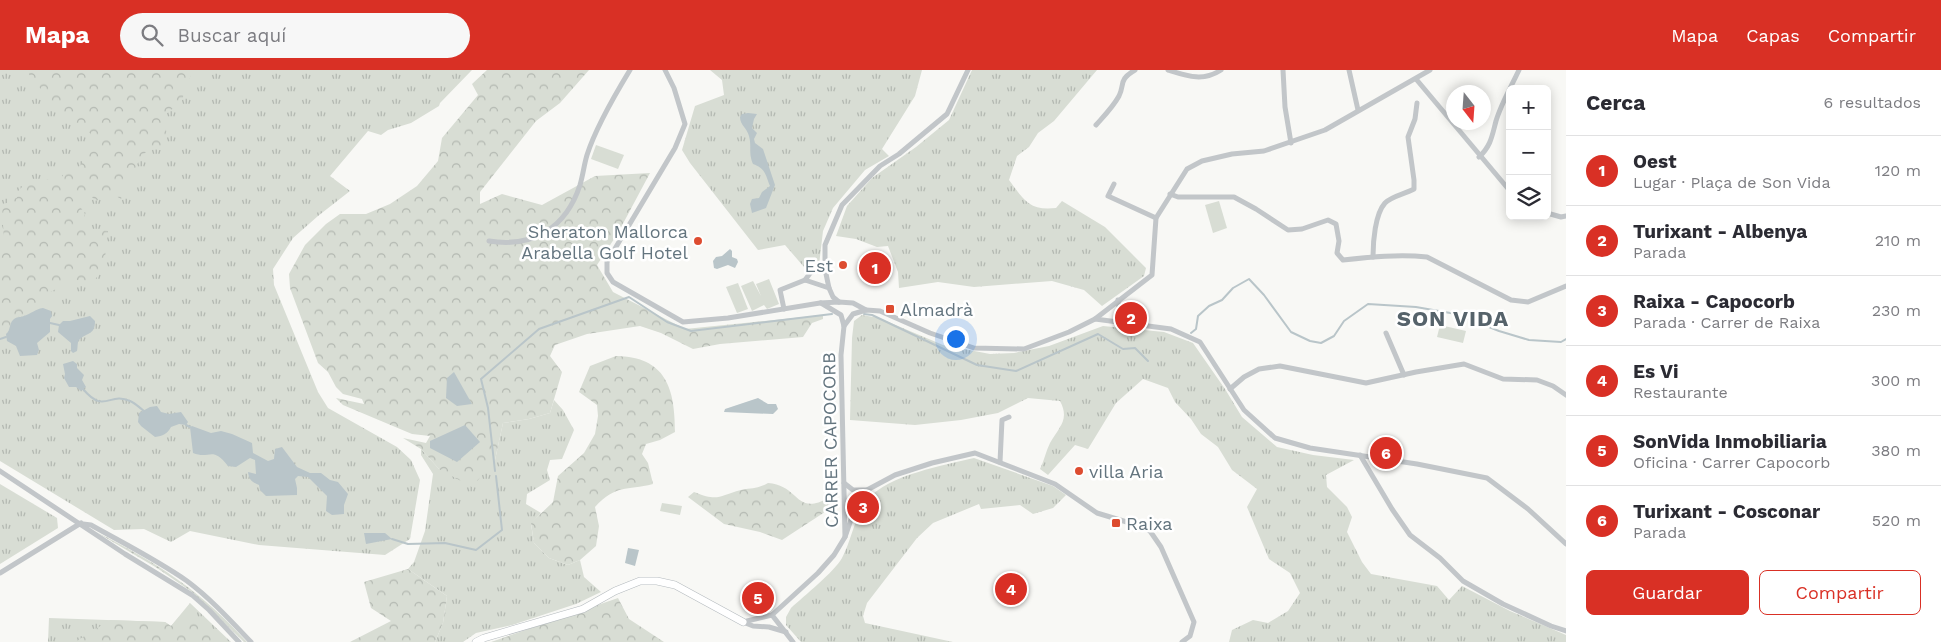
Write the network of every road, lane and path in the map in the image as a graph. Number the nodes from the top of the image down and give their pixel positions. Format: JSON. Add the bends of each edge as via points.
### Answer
{"nodes":[{"id":1,"x":630,"y":70,"type":"edge"},
{"id":2,"x":665,"y":70,"type":"edge"},
{"id":3,"x":968,"y":70,"type":"edge"},
{"id":4,"x":1135,"y":70,"type":"edge"},
{"id":5,"x":1168,"y":70,"type":"edge"},
{"id":6,"x":1221,"y":70,"type":"edge"},
{"id":7,"x":1283,"y":70,"type":"edge"},
{"id":8,"x":1349,"y":70,"type":"edge"},
{"id":9,"x":1430,"y":70,"type":"edge"},
{"id":10,"x":1519,"y":70,"type":"edge"},
{"id":11,"x":1416,"y":79,"type":"junction"},
{"id":12,"x":1417,"y":103,"type":"dead end"},
{"id":13,"x":1358,"y":110,"type":"junction"},
{"id":14,"x":1096,"y":125,"type":"dead end"},
{"id":15,"x":1291,"y":143,"type":"junction"},
{"id":16,"x":1479,"y":157,"type":"junction"},
{"id":17,"x":1114,"y":184,"type":"dead end"},
{"id":18,"x":1506,"y":187,"type":"edge"},
{"id":19,"x":1170,"y":194,"type":"junction"},
{"id":20,"x":1551,"y":214,"type":"edge"},
{"id":21,"x":1566,"y":216,"type":"edge"},
{"id":22,"x":1156,"y":218,"type":"junction"},
{"id":23,"x":489,"y":241,"type":"dead end"},
{"id":24,"x":1373,"y":257,"type":"junction"},
{"id":25,"x":825,"y":269,"type":"junction"},
{"id":26,"x":805,"y":280,"type":"junction"},
{"id":27,"x":1566,"y":286,"type":"edge"},
{"id":28,"x":829,"y":288,"type":"junction"},
{"id":29,"x":1118,"y":300,"type":"junction"},
{"id":30,"x":839,"y":302,"type":"junction"},
{"id":31,"x":820,"y":303,"type":"junction"},
{"id":32,"x":784,"y":309,"type":"junction"},
{"id":33,"x":866,"y":310,"type":"junction"},
{"id":34,"x":1095,"y":319,"type":"junction"},
{"id":35,"x":1125,"y":323,"type":"junction"},
{"id":36,"x":844,"y":326,"type":"junction"},
{"id":37,"x":1386,"y":333,"type":"dead end"},
{"id":38,"x":1404,"y":375,"type":"junction"},
{"id":39,"x":1230,"y":389,"type":"junction"},
{"id":40,"x":1566,"y":395,"type":"edge"},
{"id":41,"x":1009,"y":417,"type":"dead end"},
{"id":42,"x":1360,"y":455,"type":"junction"},
{"id":43,"x":1000,"y":462,"type":"junction"},
{"id":44,"x":0,"y":471,"type":"edge"},
{"id":45,"x":844,"y":483,"type":"junction"},
{"id":46,"x":867,"y":490,"type":"junction"},
{"id":47,"x":81,"y":523,"type":"junction"},
{"id":48,"x":845,"y":537,"type":"junction"},
{"id":49,"x":1566,"y":544,"type":"edge"},
{"id":50,"x":0,"y":573,"type":"edge"},
{"id":51,"x":772,"y":615,"type":"junction"},
{"id":52,"x":744,"y":622,"type":"junction"},
{"id":53,"x":1566,"y":631,"type":"edge"},
{"id":54,"x":786,"y":632,"type":"junction"},
{"id":55,"x":239,"y":642,"type":"edge"},
{"id":56,"x":251,"y":642,"type":"edge"},
{"id":57,"x":476,"y":642,"type":"edge"},
{"id":58,"x":793,"y":642,"type":"edge"},
{"id":59,"x":1182,"y":642,"type":"edge"}],
"edges":[{"from":1,"to":23,"type":"street","via":[[592,143],[580,185],[564,217],[545,233],[526,241]]},
{"from":2,"to":32,"type":"street","via":[[674,88],[684,124],[675,148],[607,262],[606,273],[613,282],[683,322]]},
{"from":3,"to":25,"type":"street","via":[[947,114],[880,166],[842,204],[825,245]]},
{"from":4,"to":14,"type":"street","via":[[1121,83],[1120,94]]},
{"from":5,"to":6,"type":"street","via":[[1194,78],[1212,76]]},
{"from":7,"to":15,"type":"street"},
{"from":8,"to":13,"type":"street"},
{"from":9,"to":11,"type":"street"},
{"from":10,"to":16,"type":"street","via":[[1492,138]]},
{"from":11,"to":13,"type":"street"},
{"from":11,"to":16,"type":"street"},
{"from":12,"to":24,"type":"street","via":[[1408,137],[1414,189],[1385,203],[1373,240]]},
{"from":13,"to":15,"type":"street","via":[[1325,130]]},
{"from":15,"to":19,"type":"street","via":[[1264,152],[1232,154],[1202,161],[1187,168]]},
{"from":16,"to":18,"type":"street"},
{"from":17,"to":22,"type":"street","via":[[1108,196]]},
{"from":19,"to":22,"type":"street"},
{"from":19,"to":24,"type":"street","via":[[1178,197],[1234,197],[1288,230],[1328,220],[1336,224],[1337,253],[1343,260]]},
{"from":20,"to":21,"type":"street"},
{"from":22,"to":29,"type":"street","via":[[1152,276]]},
{"from":24,"to":27,"type":"street","via":[[1427,257],[1511,300],[1528,302]]},
{"from":25,"to":26,"type":"street","via":[[811,272]]},
{"from":25,"to":28,"type":"street"},
{"from":26,"to":28,"type":"street"},
{"from":26,"to":32,"type":"street","via":[[780,290]]},
{"from":28,"to":30,"type":"street"},
{"from":29,"to":34,"type":"street"},
{"from":29,"to":35,"type":"street"},
{"from":30,"to":31,"type":"street"},
{"from":30,"to":33,"type":"street","via":[[853,303]]},
{"from":31,"to":32,"type":"street"},
{"from":31,"to":36,"type":"street","via":[[840,315]]},
{"from":33,"to":34,"type":"street","via":[[880,311],[974,348],[1024,349]]},
{"from":33,"to":36,"type":"street","via":[[853,314]]},
{"from":34,"to":35,"type":"street"},
{"from":35,"to":39,"type":"street","via":[[1171,329],[1200,342]]},
{"from":36,"to":45,"type":"street","name":"CARRER CAPOCORB","via":[[841,355]]},
{"from":37,"to":38,"type":"street"},
{"from":38,"to":39,"type":"street","via":[[1366,383],[1280,366],[1259,368]]},
{"from":38,"to":40,"type":"street","via":[[1464,364],[1503,379],[1537,380]]},
{"from":39,"to":42,"type":"street","via":[[1244,410],[1275,438],[1310,448]]},
{"from":41,"to":43,"type":"street","via":[[1002,420]]},
{"from":42,"to":49,"type":"street","via":[[1487,478]]},
{"from":42,"to":53,"type":"street","via":[[1410,535],[1440,558],[1463,582],[1503,604]]},
{"from":43,"to":46,"type":"street","via":[[975,453],[895,475]]},
{"from":43,"to":59,"type":"street","via":[[1055,484],[1097,513],[1150,531],[1161,547],[1194,622],[1190,636]]},
{"from":44,"to":47,"type":"street"},
{"from":45,"to":46,"type":"street","via":[[853,490]]},
{"from":45,"to":48,"type":"street","name":"CARRER CAPOCORB"},
{"from":46,"to":48,"type":"street","via":[[855,508]]},
{"from":47,"to":50,"type":"street"},
{"from":47,"to":55,"type":"street","via":[[192,595]]},
{"from":47,"to":56,"type":"street","via":[[91,525],[188,581]]},
{"from":48,"to":51,"type":"street","name":"CARRER CAPOCORB","via":[[818,573]]},
{"from":51,"to":52,"type":"street","name":"CARRER CAPOCORB"},
{"from":51,"to":54,"type":"street"},
{"from":52,"to":54,"type":"street"},
{"from":52,"to":57,"type":"street","via":[[675,585],[640,581],[583,609]]},
{"from":54,"to":58,"type":"street"}]}
